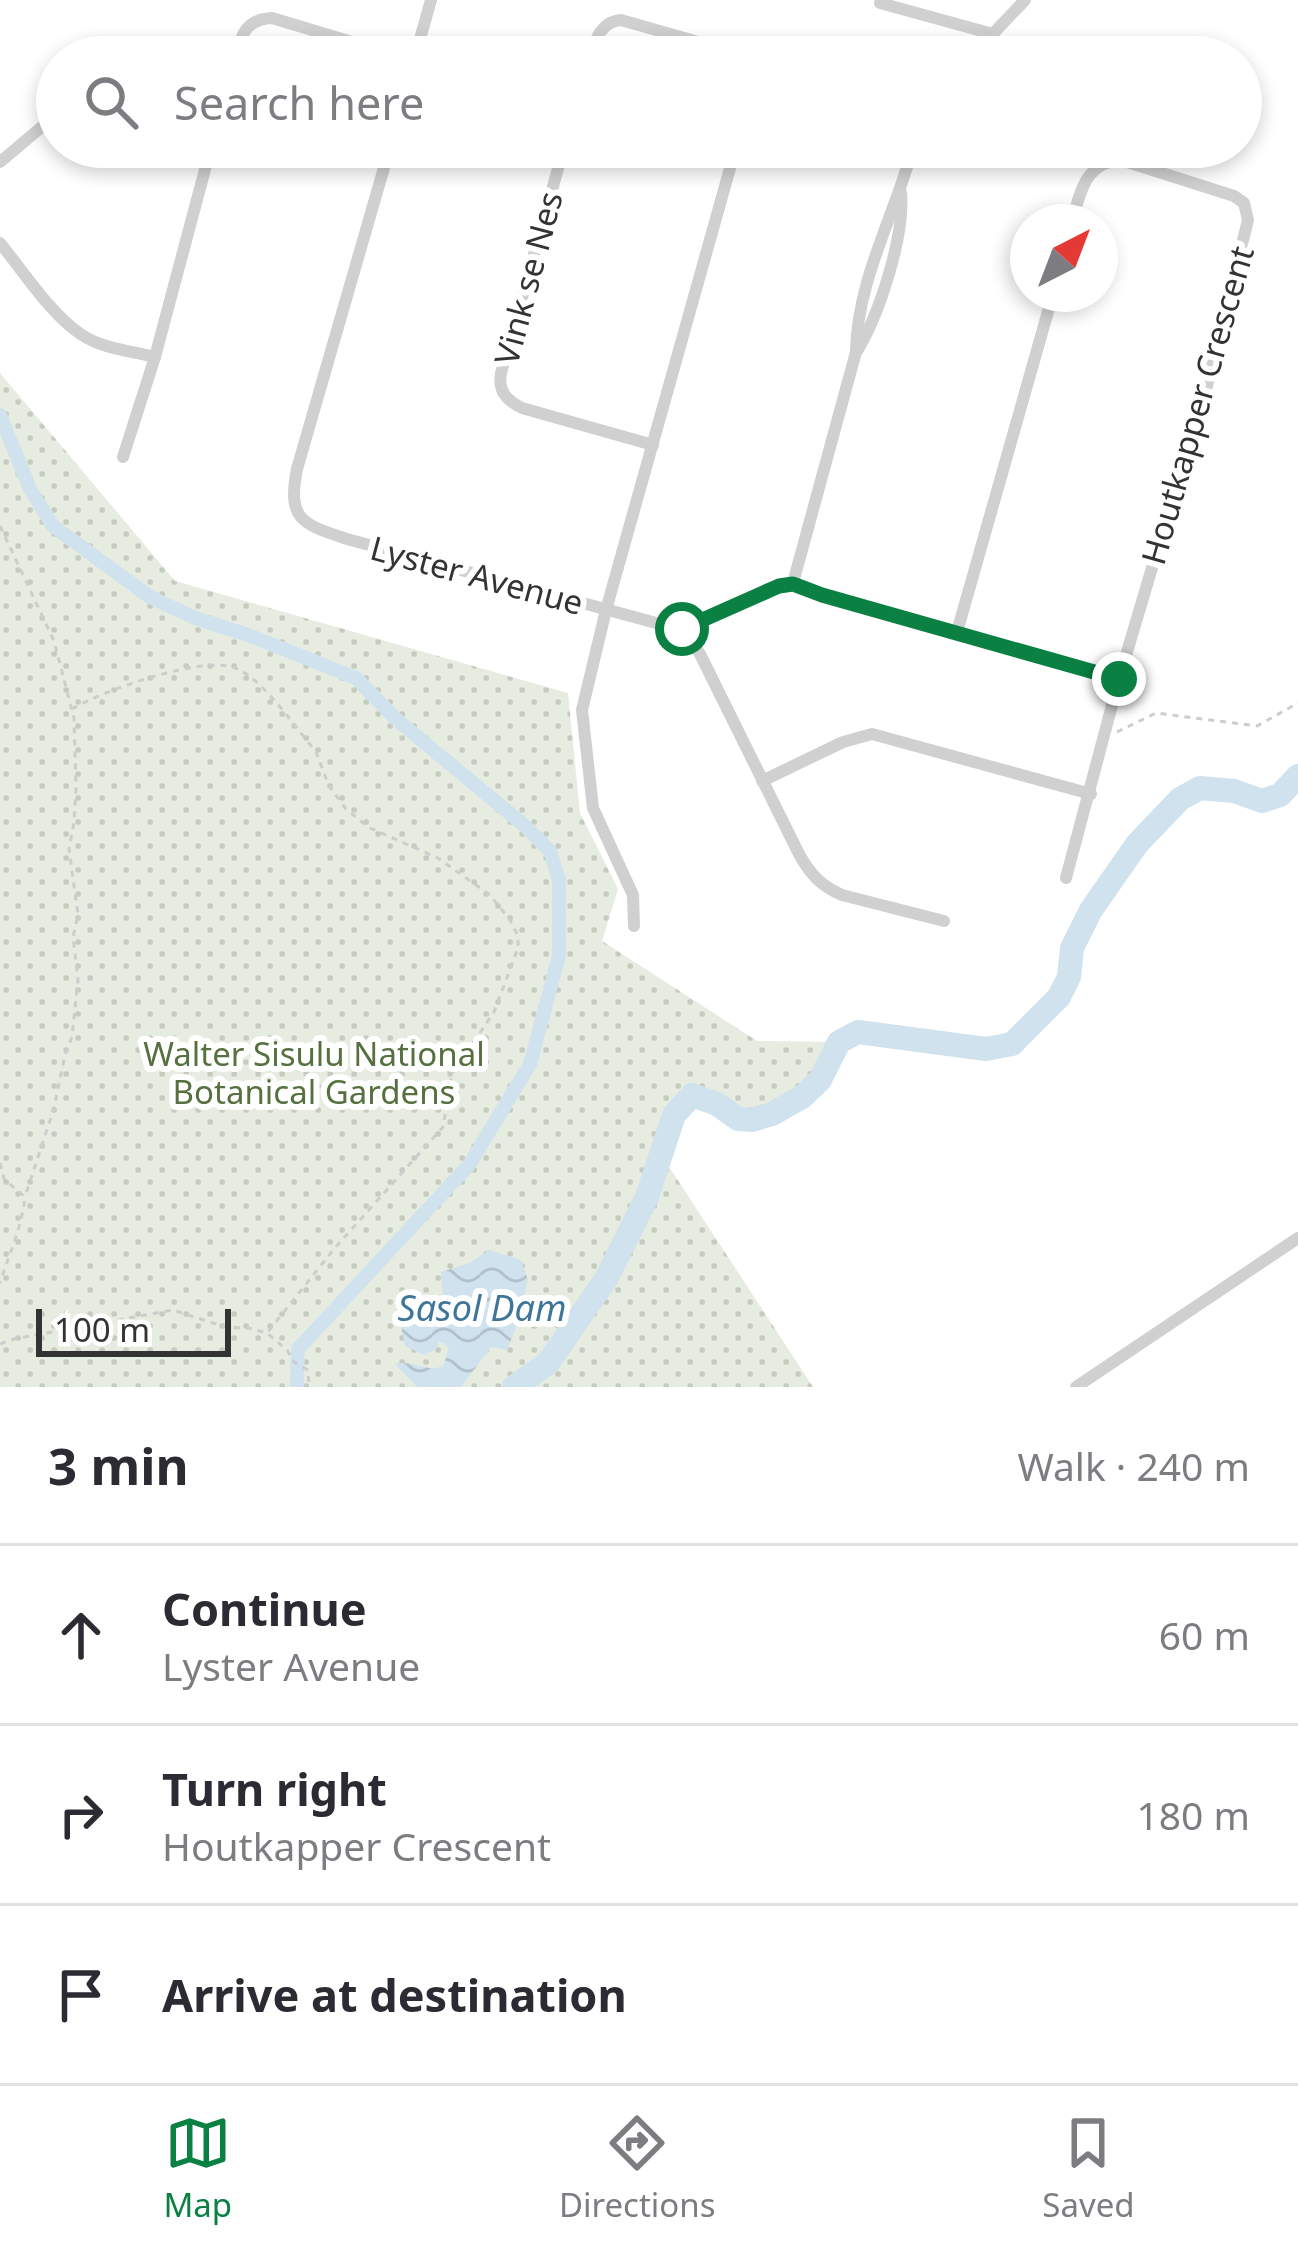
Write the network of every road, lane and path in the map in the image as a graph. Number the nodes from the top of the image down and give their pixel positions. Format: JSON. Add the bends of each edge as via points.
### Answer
{"nodes":[{"id":1,"x":431,"y":0,"type":"edge"},
{"id":2,"x":1025,"y":0,"type":"edge"},
{"id":3,"x":880,"y":3,"type":"edge"},
{"id":4,"x":992,"y":34,"type":"joint"},
{"id":5,"x":243,"y":36,"type":"edge"},
{"id":6,"x":332,"y":36,"type":"edge"},
{"id":7,"x":422,"y":36,"type":"edge"},
{"id":8,"x":599,"y":36,"type":"edge"},
{"id":9,"x":677,"y":36,"type":"edge"},
{"id":10,"x":36,"y":132,"type":"edge"},
{"id":11,"x":0,"y":162,"type":"edge"},
{"id":12,"x":205,"y":168,"type":"edge"},
{"id":13,"x":383,"y":168,"type":"edge"},
{"id":14,"x":558,"y":168,"type":"edge"},
{"id":15,"x":730,"y":168,"type":"edge"},
{"id":16,"x":908,"y":168,"type":"edge"},
{"id":17,"x":1097,"y":168,"type":"edge"},
{"id":18,"x":1146,"y":168,"type":"edge"},
{"id":19,"x":1078,"y":204,"type":"edge"},
{"id":20,"x":0,"y":243,"type":"edge"},
{"id":21,"x":1048,"y":312,"type":"edge"},
{"id":22,"x":155,"y":357,"type":"junction"},
{"id":23,"x":653,"y":445,"type":"junction"},
{"id":24,"x":123,"y":457,"type":"dead end"},
{"id":25,"x":0,"y":526,"type":"edge"},
{"id":26,"x":793,"y":584,"type":"junction"},
{"id":27,"x":606,"y":610,"type":"junction"},
{"id":28,"x":682,"y":629,"type":"junction"},
{"id":29,"x":957,"y":632,"type":"junction"},
{"id":30,"x":1119,"y":679,"type":"junction"},
{"id":31,"x":1298,"y":703,"type":"edge"},
{"id":32,"x":72,"y":709,"type":"junction"},
{"id":33,"x":1105,"y":739,"type":"junction"},
{"id":34,"x":762,"y":781,"type":"junction"},
{"id":35,"x":1090,"y":794,"type":"junction"},
{"id":36,"x":1066,"y":878,"type":"dead end"},
{"id":37,"x":944,"y":922,"type":"dead end"},
{"id":38,"x":634,"y":926,"type":"dead end"},
{"id":39,"x":0,"y":1163,"type":"edge"},
{"id":40,"x":25,"y":1197,"type":"junction"},
{"id":41,"x":1298,"y":1238,"type":"edge"},
{"id":42,"x":0,"y":1282,"type":"edge"},
{"id":43,"x":267,"y":1333,"type":"junction"},
{"id":44,"x":0,"y":1345,"type":"edge"},
{"id":45,"x":309,"y":1387,"type":"edge"},
{"id":46,"x":1076,"y":1387,"type":"edge"}],
"edges":[{"from":1,"to":7,"type":"street"},
{"from":2,"to":4,"type":"street"},
{"from":3,"to":4,"type":"street"},
{"from":5,"to":6,"type":"street","via":[[258,19],[272,18]]},
{"from":8,"to":9,"type":"street","via":[[613,20]]},
{"from":10,"to":11,"type":"street"},
{"from":12,"to":22,"type":"street"},
{"from":13,"to":27,"type":"street","name":"Lyster Avenue","via":[[297,469],[291,497],[298,516],[347,539]]},
{"from":14,"to":23,"type":"street","name":"Vink se Nes","via":[[502,391],[522,408]]},
{"from":15,"to":23,"type":"street"},
{"from":16,"to":26,"type":"street","via":[[889,271],[856,352]]},
{"from":17,"to":19,"type":"street","name":"Houtkapper Crescent"},
{"from":18,"to":30,"type":"street","name":"Houtkapper Crescent","via":[[1234,196],[1248,220],[1188,463]]},
{"from":20,"to":22,"type":"street","via":[[85,337]]},
{"from":21,"to":29,"type":"street"},
{"from":22,"to":24,"type":"street"},
{"from":23,"to":27,"type":"street"},
{"from":25,"to":32,"type":"path","via":[[54,641]]},
{"from":26,"to":28,"type":"street"},
{"from":26,"to":29,"type":"street"},
{"from":27,"to":28,"type":"street","name":"Lyster Avenue"},
{"from":27,"to":38,"type":"street","via":[[582,710],[593,808],[633,895]]},
{"from":28,"to":34,"type":"street"},
{"from":29,"to":30,"type":"street"},
{"from":30,"to":33,"type":"street","name":"Houtkapper Crescent"},
{"from":31,"to":33,"type":"path","via":[[1257,726],[1156,713]]},
{"from":32,"to":40,"type":"path","via":[[69,849],[78,980],[72,1037]]},
{"from":32,"to":43,"type":"path","via":[[153,678],[237,668],[316,752],[346,809],[472,881],[518,935],[494,1012],[452,1074],[443,1126]]},
{"from":33,"to":35,"type":"street","name":"Houtkapper Crescent"},
{"from":34,"to":35,"type":"street","via":[[872,734]]},
{"from":34,"to":37,"type":"street","via":[[827,889]]},
{"from":35,"to":36,"type":"street","name":"Houtkapper Crescent"},
{"from":39,"to":40,"type":"path","via":[[4,1179]]},
{"from":40,"to":42,"type":"path"},
{"from":41,"to":46,"type":"street"},
{"from":43,"to":44,"type":"path","via":[[172,1310]]},
{"from":43,"to":45,"type":"path","via":[[308,1370]]}]}
